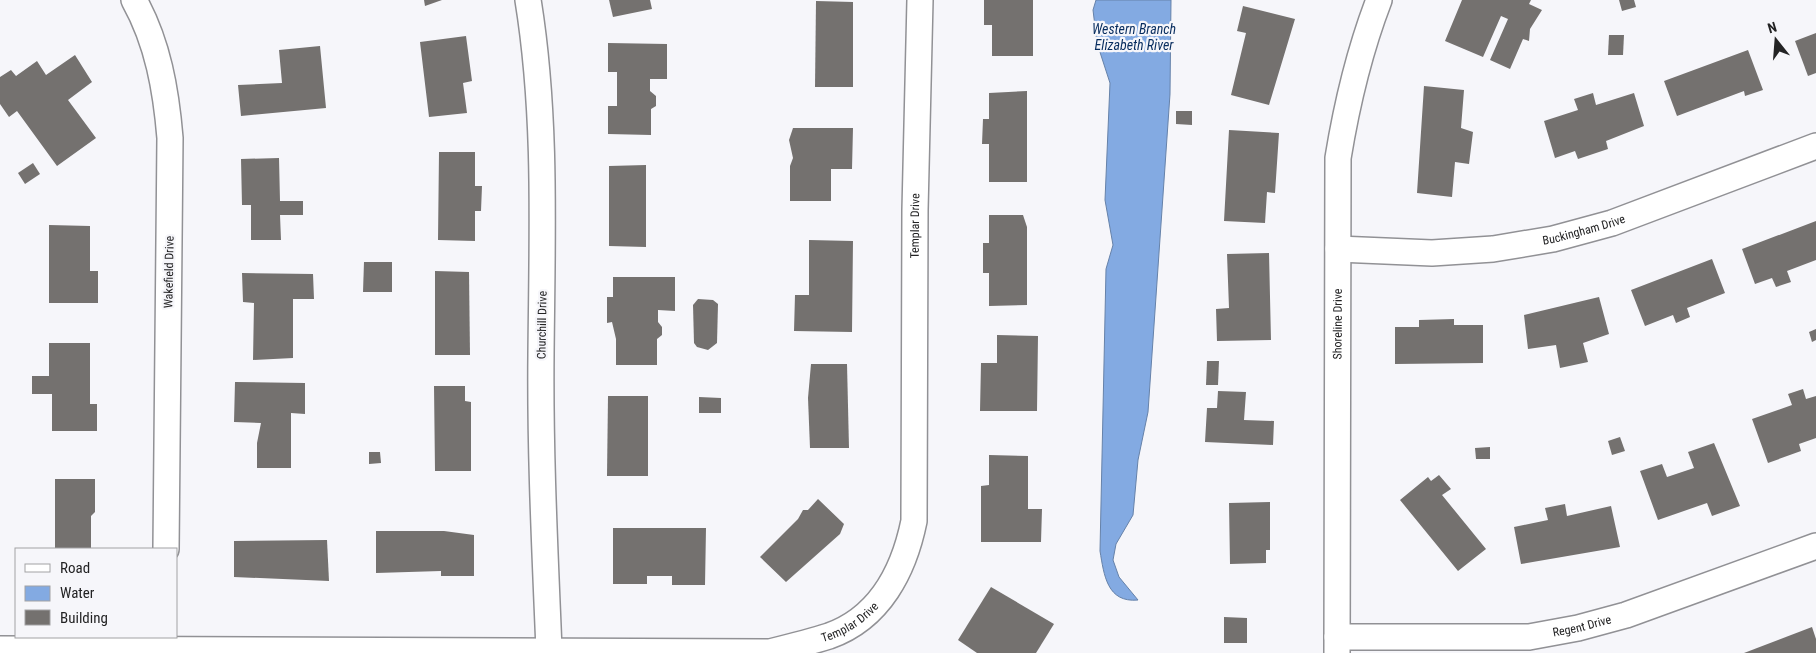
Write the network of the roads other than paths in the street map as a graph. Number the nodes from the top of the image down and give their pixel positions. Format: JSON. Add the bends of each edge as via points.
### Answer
{"nodes":[{"id":1,"x":134,"y":0,"type":"edge"},
{"id":2,"x":528,"y":0,"type":"edge"},
{"id":3,"x":920,"y":0,"type":"edge"},
{"id":4,"x":1379,"y":0,"type":"edge"},
{"id":5,"x":1816,"y":146,"type":"edge"},
{"id":6,"x":1338,"y":249,"type":"junction"},
{"id":7,"x":1816,"y":546,"type":"edge"},
{"id":8,"x":166,"y":548,"type":"edge"},
{"id":9,"x":1337,"y":645,"type":"edge"},
{"id":10,"x":165,"y":646,"type":"edge"},
{"id":11,"x":0,"y":649,"type":"edge"},
{"id":12,"x":549,"y":650,"type":"junction"}],
"edges":[{"from":1,"to":8,"type":"street","name":"Wakefield Drive","via":[[157,53],[167,95],[170,138]]},
{"from":2,"to":12,"type":"street","name":"Churchill Drive","via":[[542,164],[541,366]]},
{"from":3,"to":12,"type":"street","name":"Templar Drive","via":[[915,210],[914,521],[908,550],[896,577],[875,605],[857,620],[831,635],[770,652]]},
{"from":4,"to":6,"type":"street","name":"Shoreline Drive","via":[[1362,44],[1347,100],[1338,158]]},
{"from":5,"to":6,"type":"street","name":"Buckingham Drive","via":[[1612,223],[1553,239],[1493,249],[1432,252]]},
{"from":6,"to":9,"type":"street","name":"Shoreline Drive"},
{"from":7,"to":9,"type":"street","name":"Regent Drive","via":[[1578,628],[1529,637]]},
{"from":10,"to":11,"type":"street","name":"Templar Drive"},
{"from":10,"to":12,"type":"street","name":"Templar Drive"}]}
